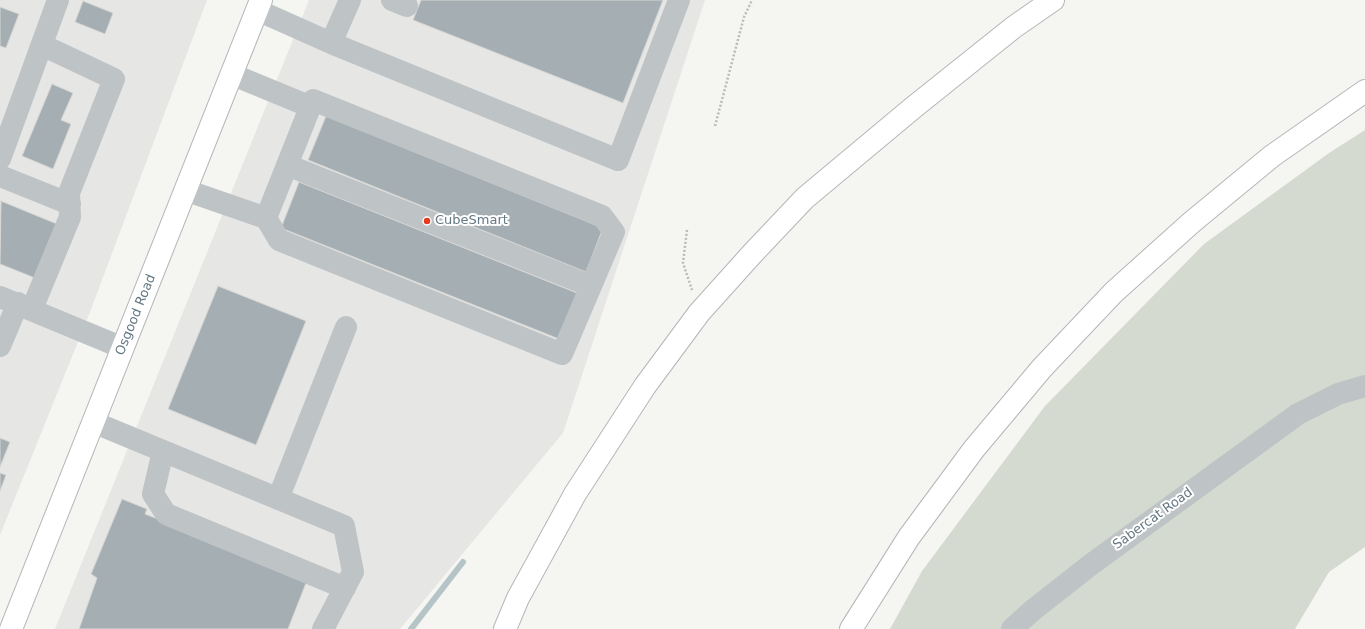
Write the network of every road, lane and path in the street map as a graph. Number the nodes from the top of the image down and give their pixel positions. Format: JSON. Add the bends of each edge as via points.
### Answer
{"nodes":[{"id":1,"x":58,"y":0,"type":"edge"},
{"id":2,"x":350,"y":0,"type":"edge"},
{"id":3,"x":679,"y":0,"type":"edge"},
{"id":4,"x":752,"y":0,"type":"edge"},
{"id":5,"x":1054,"y":0,"type":"edge"},
{"id":6,"x":259,"y":5,"type":"edge"},
{"id":7,"x":331,"y":43,"type":"junction"},
{"id":8,"x":42,"y":45,"type":"junction"},
{"id":9,"x":232,"y":74,"type":"junction"},
{"id":10,"x":1365,"y":91,"type":"edge"},
{"id":11,"x":312,"y":103,"type":"junction"},
{"id":12,"x":715,"y":126,"type":"dead end"},
{"id":13,"x":0,"y":159,"type":"edge"},
{"id":14,"x":287,"y":165,"type":"junction"},
{"id":15,"x":0,"y":176,"type":"edge"},
{"id":16,"x":186,"y":190,"type":"junction"},
{"id":17,"x":70,"y":204,"type":"junction"},
{"id":18,"x":266,"y":218,"type":"junction"},
{"id":19,"x":687,"y":230,"type":"dead end"},
{"id":20,"x":591,"y":286,"type":"junction"},
{"id":21,"x":17,"y":303,"type":"edge"},
{"id":22,"x":699,"y":313,"type":"junction"},
{"id":23,"x":346,"y":328,"type":"dead end"},
{"id":24,"x":0,"y":346,"type":"edge"},
{"id":25,"x":123,"y":348,"type":"junction"},
{"id":26,"x":1365,"y":386,"type":"edge"},
{"id":27,"x":93,"y":422,"type":"junction"},
{"id":28,"x":163,"y":451,"type":"junction"},
{"id":29,"x":278,"y":499,"type":"junction"},
{"id":30,"x":345,"y":588,"type":"junction"},
{"id":31,"x":11,"y":629,"type":"edge"},
{"id":32,"x":323,"y":629,"type":"edge"},
{"id":33,"x":505,"y":629,"type":"edge"},
{"id":34,"x":851,"y":629,"type":"edge"},
{"id":35,"x":1012,"y":629,"type":"edge"}],
"edges":[{"from":1,"to":8,"type":"street"},
{"from":2,"to":7,"type":"street"},
{"from":3,"to":7,"type":"street","via":[[618,160]]},
{"from":4,"to":12,"type":"path","via":[[744,17]]},
{"from":5,"to":22,"type":"main road","via":[[982,52],[805,198]]},
{"from":6,"to":7,"type":"street"},
{"from":6,"to":9,"type":"main road","name":"Osgood Road"},
{"from":8,"to":13,"type":"street"},
{"from":8,"to":17,"type":"street","via":[[114,79],[69,193]]},
{"from":9,"to":11,"type":"street"},
{"from":9,"to":16,"type":"main road","name":"Osgood Road"},
{"from":10,"to":34,"type":"main road","via":[[1272,156],[1192,222],[1114,292],[1042,368],[974,449],[909,537]]},
{"from":11,"to":14,"type":"street"},
{"from":11,"to":20,"type":"street","via":[[602,216],[614,232]]},
{"from":14,"to":18,"type":"street"},
{"from":14,"to":20,"type":"street"},
{"from":15,"to":17,"type":"street"},
{"from":16,"to":18,"type":"street"},
{"from":16,"to":25,"type":"main road","name":"Osgood Road"},
{"from":17,"to":21,"type":"street","via":[[70,217]]},
{"from":18,"to":20,"type":"street","via":[[279,240],[562,354]]},
{"from":19,"to":22,"type":"path","via":[[683,263]]},
{"from":21,"to":24,"type":"street"},
{"from":21,"to":25,"type":"street"},
{"from":22,"to":33,"type":"main road","via":[[645,386],[575,494],[518,598]]},
{"from":23,"to":29,"type":"street"},
{"from":25,"to":27,"type":"main road","name":"Osgood Road"},
{"from":26,"to":35,"type":"street","name":"Sabercat Road","via":[[1338,394],[1298,414],[1093,563]]},
{"from":27,"to":28,"type":"street"},
{"from":27,"to":31,"type":"main road","name":"Osgood Road"},
{"from":28,"to":29,"type":"street"},
{"from":28,"to":30,"type":"street","via":[[154,494],[166,514]]},
{"from":29,"to":30,"type":"street","via":[[344,526],[353,572]]},
{"from":30,"to":32,"type":"street"}]}
